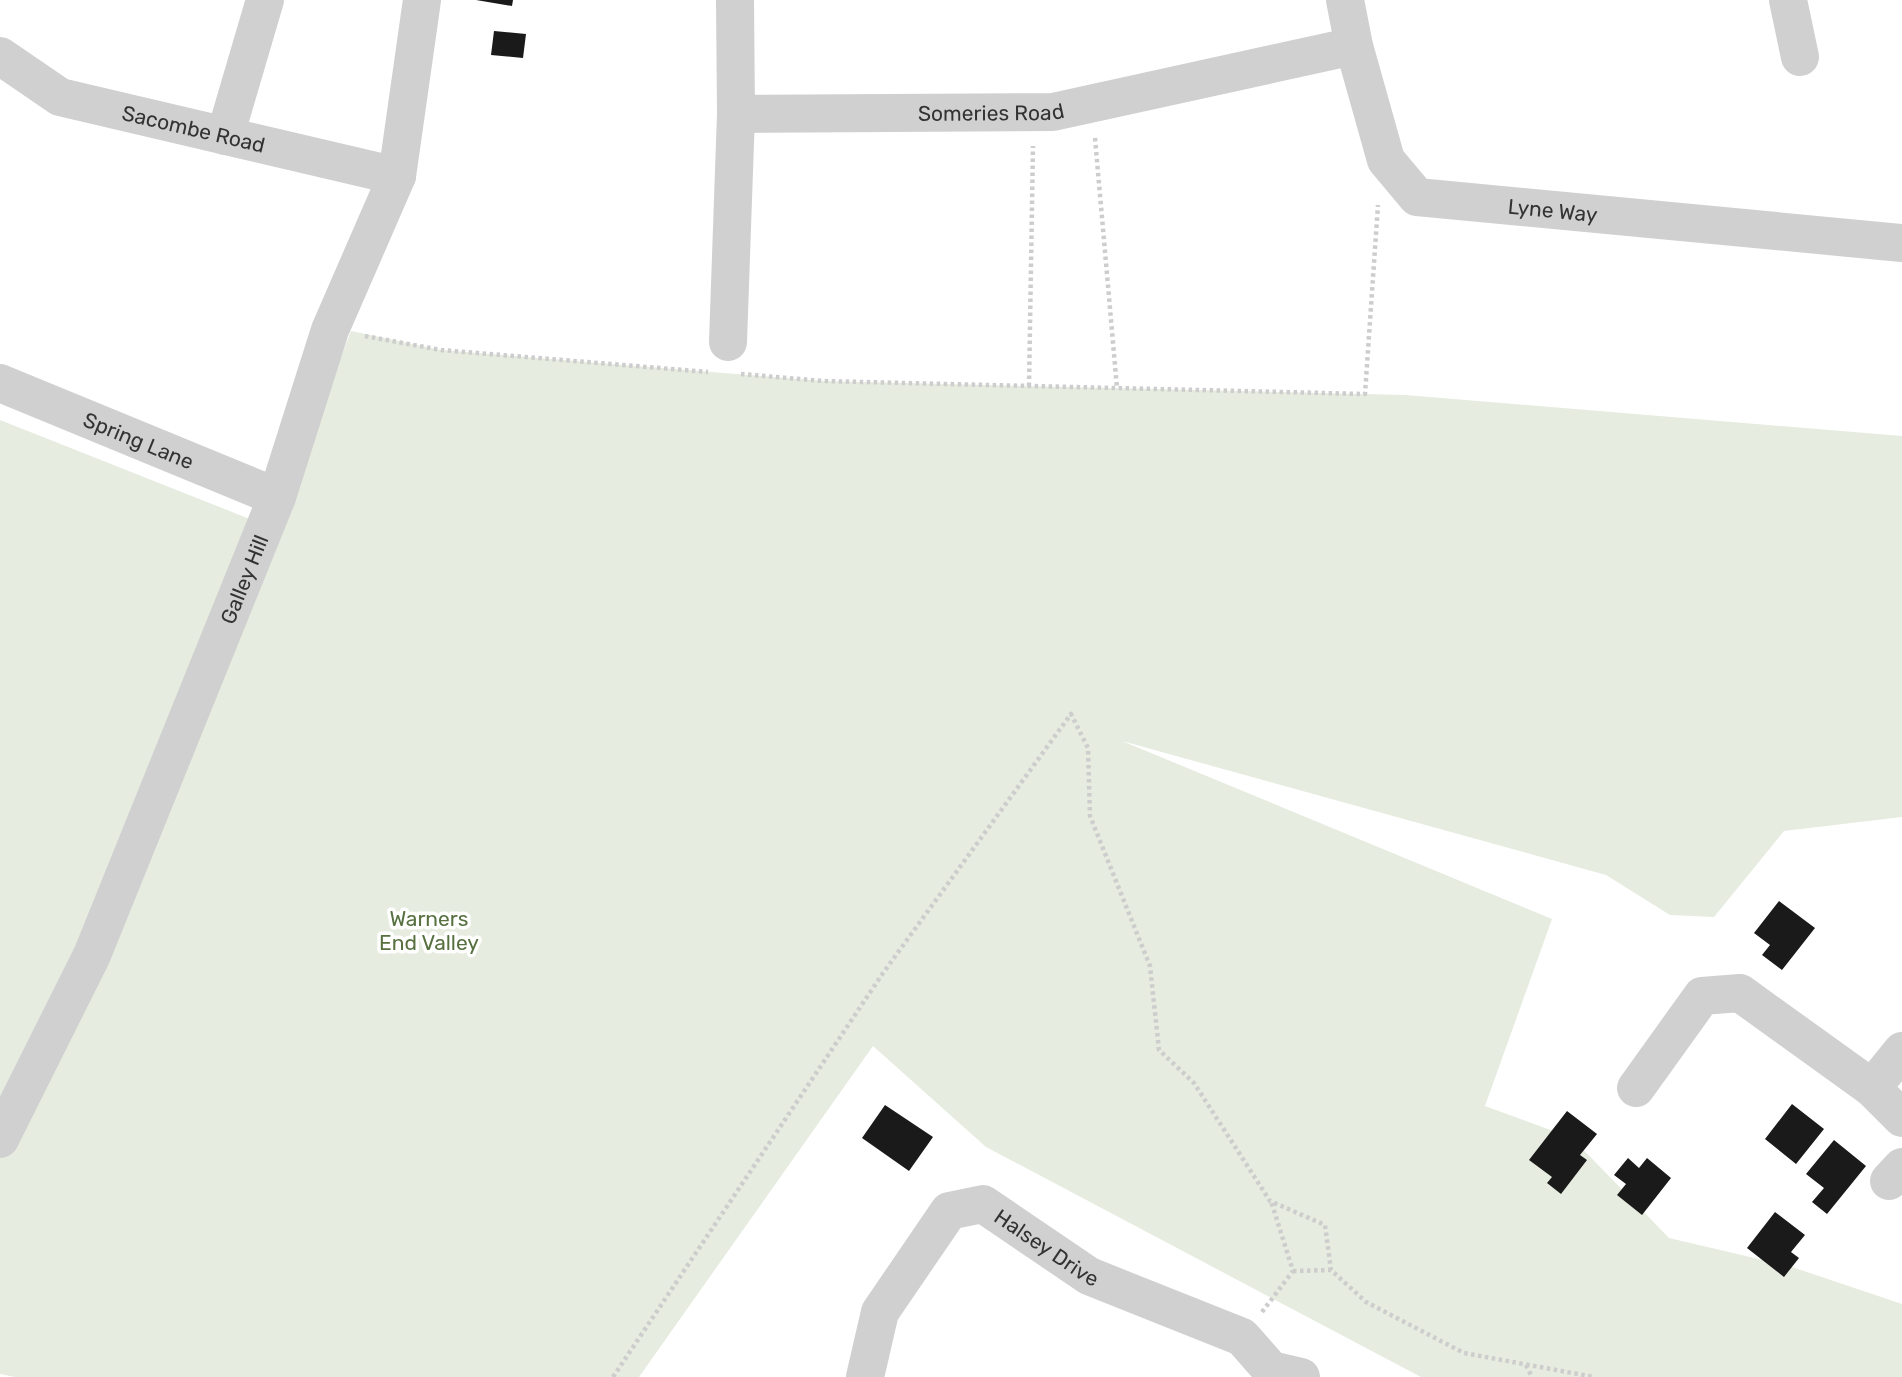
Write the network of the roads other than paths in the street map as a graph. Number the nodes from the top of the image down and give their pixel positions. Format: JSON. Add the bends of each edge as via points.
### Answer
{"nodes":[{"id":1,"x":265,"y":0,"type":"edge"},
{"id":2,"x":422,"y":0,"type":"edge"},
{"id":3,"x":736,"y":0,"type":"edge"},
{"id":4,"x":1345,"y":0,"type":"edge"},
{"id":5,"x":1788,"y":0,"type":"edge"},
{"id":6,"x":1354,"y":47,"type":"junction"},
{"id":7,"x":0,"y":56,"type":"edge"},
{"id":8,"x":1800,"y":57,"type":"dead end"},
{"id":9,"x":736,"y":114,"type":"junction"},
{"id":10,"x":225,"y":136,"type":"junction"},
{"id":11,"x":397,"y":176,"type":"junction"},
{"id":12,"x":1902,"y":243,"type":"edge"},
{"id":13,"x":724,"y":363,"type":"road end"},
{"id":14,"x":0,"y":383,"type":"edge"},
{"id":15,"x":277,"y":497,"type":"junction"},
{"id":16,"x":1902,"y":1051,"type":"edge"},
{"id":17,"x":1636,"y":1087,"type":"dead end"},
{"id":18,"x":1872,"y":1088,"type":"junction"},
{"id":19,"x":1902,"y":1118,"type":"edge"},
{"id":20,"x":0,"y":1139,"type":"edge"},
{"id":21,"x":1279,"y":1375,"type":"edge"},
{"id":22,"x":864,"y":1377,"type":"edge"}],
"edges":[{"from":1,"to":10,"type":"street"},
{"from":2,"to":11,"type":"street","name":"Galley Hill"},
{"from":3,"to":9,"type":"street"},
{"from":4,"to":6,"type":"street","name":"Lyne Way"},
{"from":5,"to":8,"type":"street"},
{"from":6,"to":9,"type":"street","name":"Someries Road","via":[[1053,112]]},
{"from":6,"to":12,"type":"street","name":"Lyne Way","via":[[1386,160],[1417,197]]},
{"from":7,"to":10,"type":"street","name":"Sacombe Road","via":[[60,97]]},
{"from":9,"to":13,"type":"street"},
{"from":10,"to":11,"type":"street","name":"Sacombe Road"},
{"from":11,"to":15,"type":"street","name":"Galley Hill","via":[[330,330]]},
{"from":14,"to":15,"type":"street","name":"Spring Lane"},
{"from":15,"to":20,"type":"street","name":"Galley Hill","via":[[92,955]]},
{"from":16,"to":18,"type":"street"},
{"from":17,"to":18,"type":"street","via":[[1702,996],[1740,993]]},
{"from":18,"to":19,"type":"street"},
{"from":21,"to":22,"type":"street","name":"Halsey Drive","via":[[1242,1337],[1089,1276],[983,1204],[949,1211],[880,1312]]}]}
